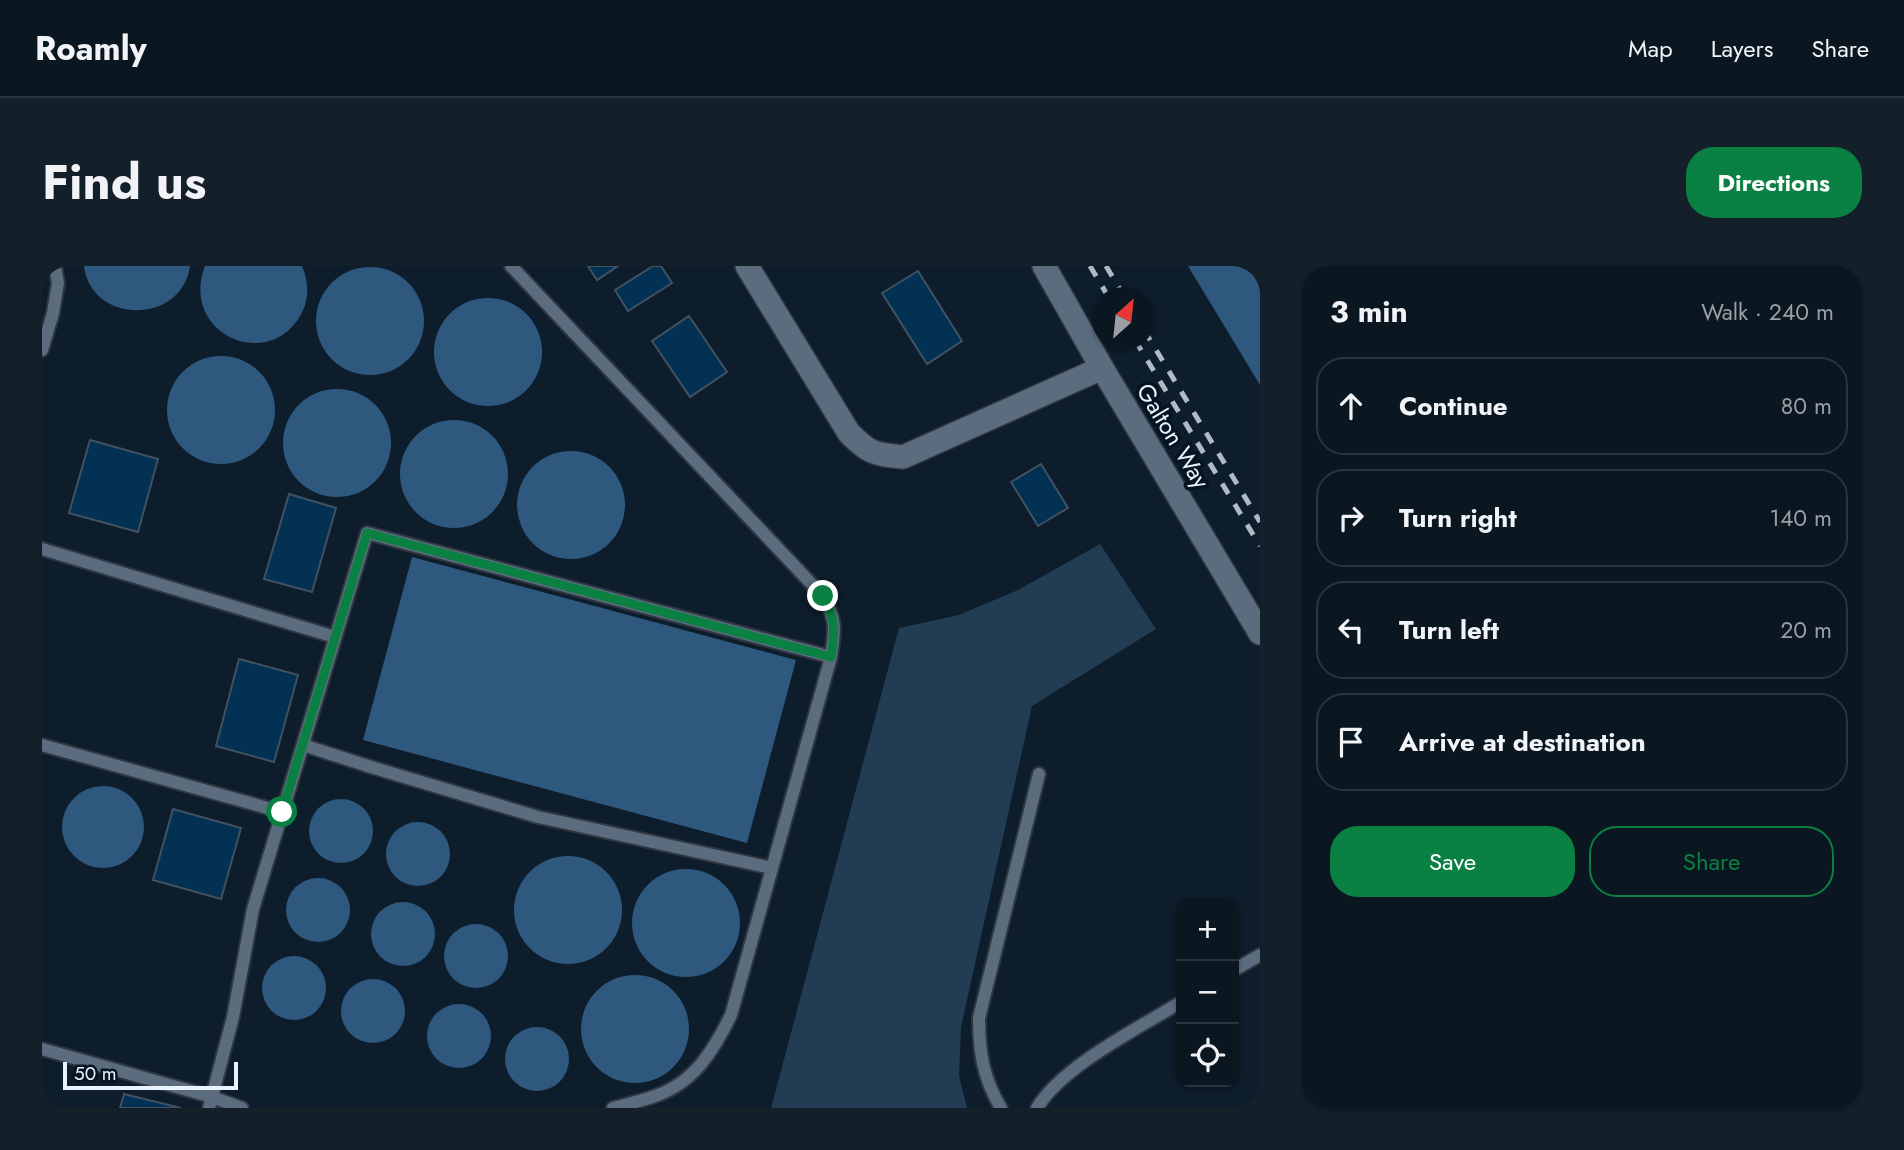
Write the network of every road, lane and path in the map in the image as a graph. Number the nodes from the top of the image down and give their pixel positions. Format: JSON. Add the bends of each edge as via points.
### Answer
{"nodes":[{"id":1,"x":55,"y":266,"type":"edge"},
{"id":2,"x":511,"y":266,"type":"edge"},
{"id":3,"x":747,"y":266,"type":"edge"},
{"id":4,"x":1044,"y":266,"type":"edge"},
{"id":5,"x":42,"y":350,"type":"edge"},
{"id":6,"x":1102,"y":368,"type":"junction"},
{"id":7,"x":42,"y":549,"type":"edge"},
{"id":8,"x":1260,"y":633,"type":"edge"},
{"id":9,"x":335,"y":637,"type":"junction"},
{"id":10,"x":831,"y":657,"type":"junction"},
{"id":11,"x":42,"y":745,"type":"edge"},
{"id":12,"x":303,"y":745,"type":"junction"},
{"id":13,"x":1039,"y":774,"type":"dead end"},
{"id":14,"x":282,"y":812,"type":"junction"},
{"id":15,"x":772,"y":868,"type":"junction"},
{"id":16,"x":1260,"y":956,"type":"edge"},
{"id":17,"x":1239,"y":967,"type":"edge"},
{"id":18,"x":1176,"y":1005,"type":"edge"},
{"id":19,"x":42,"y":1049,"type":"edge"},
{"id":20,"x":211,"y":1102,"type":"edge"},
{"id":21,"x":242,"y":1108,"type":"edge"},
{"id":22,"x":612,"y":1108,"type":"edge"},
{"id":23,"x":1001,"y":1108,"type":"edge"},
{"id":24,"x":1037,"y":1108,"type":"edge"}],
"edges":[{"from":1,"to":5,"type":"lane","via":[[58,283]]},
{"from":2,"to":10,"type":"lane","via":[[823,596],[835,633]]},
{"from":3,"to":6,"type":"street","via":[[849,433],[866,450],[881,455],[903,457]]},
{"from":4,"to":6,"type":"street","name":"Galton Way"},
{"from":6,"to":8,"type":"street","name":"Galton Way"},
{"from":7,"to":9,"type":"lane"},
{"from":9,"to":10,"type":"lane","via":[[367,533]]},
{"from":9,"to":12,"type":"lane"},
{"from":10,"to":15,"type":"lane"},
{"from":11,"to":14,"type":"lane"},
{"from":12,"to":14,"type":"lane"},
{"from":12,"to":15,"type":"lane","via":[[538,817]]},
{"from":13,"to":23,"type":"lane","via":[[979,1018],[985,1076]]},
{"from":14,"to":20,"type":"lane","via":[[253,909]]},
{"from":15,"to":22,"type":"lane","via":[[731,1015],[718,1042],[683,1082],[657,1096]]},
{"from":16,"to":17,"type":"lane"},
{"from":18,"to":24,"type":"lane","via":[[1090,1058]]},
{"from":19,"to":20,"type":"lane"},
{"from":20,"to":21,"type":"lane"}]}
